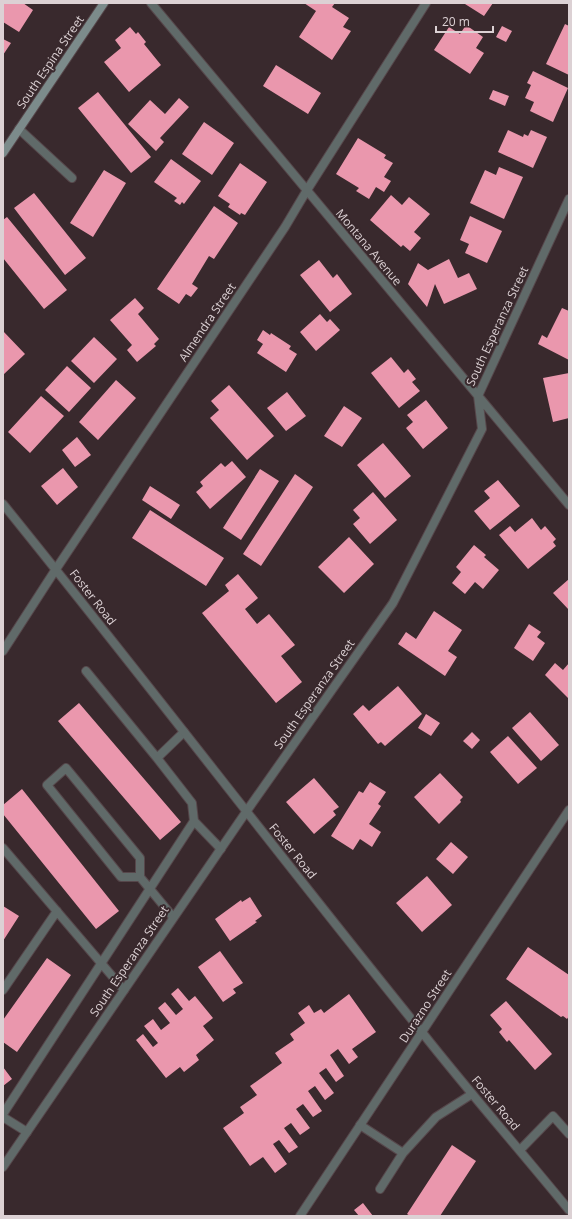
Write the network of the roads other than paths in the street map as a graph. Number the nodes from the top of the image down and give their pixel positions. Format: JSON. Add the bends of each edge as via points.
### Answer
{"nodes":[{"id":1,"x":104,"y":3,"type":"edge"},
{"id":2,"x":151,"y":3,"type":"edge"},
{"id":3,"x":426,"y":3,"type":"edge"},
{"id":4,"x":19,"y":129,"type":"junction"},
{"id":5,"x":3,"y":153,"type":"edge"},
{"id":6,"x":72,"y":178,"type":"dead end"},
{"id":7,"x":307,"y":190,"type":"junction"},
{"id":8,"x":569,"y":199,"type":"edge"},
{"id":9,"x":478,"y":396,"type":"junction"},
{"id":10,"x":3,"y":504,"type":"edge"},
{"id":11,"x":569,"y":505,"type":"edge"},
{"id":12,"x":56,"y":569,"type":"junction"},
{"id":13,"x":3,"y":651,"type":"edge"},
{"id":14,"x":86,"y":671,"type":"dead end"},
{"id":15,"x":184,"y":732,"type":"junction"},
{"id":16,"x":157,"y":758,"type":"junction"},
{"id":17,"x":569,"y":810,"type":"edge"},
{"id":18,"x":246,"y":812,"type":"junction"},
{"id":19,"x":194,"y":821,"type":"junction"},
{"id":20,"x":3,"y":848,"type":"edge"},
{"id":21,"x":221,"y":849,"type":"junction"},
{"id":22,"x":140,"y":877,"type":"junction"},
{"id":23,"x":149,"y":889,"type":"junction"},
{"id":24,"x":57,"y":911,"type":"junction"},
{"id":25,"x":173,"y":917,"type":"junction"},
{"id":26,"x":101,"y":964,"type":"junction"},
{"id":27,"x":3,"y":990,"type":"edge"},
{"id":28,"x":124,"y":990,"type":"junction"},
{"id":29,"x":422,"y":1033,"type":"junction"},
{"id":30,"x":472,"y":1094,"type":"junction"},
{"id":31,"x":3,"y":1114,"type":"edge"},
{"id":32,"x":3,"y":1117,"type":"edge"},
{"id":33,"x":360,"y":1125,"type":"junction"},
{"id":34,"x":26,"y":1132,"type":"junction"},
{"id":35,"x":569,"y":1134,"type":"edge"},
{"id":36,"x":520,"y":1150,"type":"junction"},
{"id":37,"x":403,"y":1153,"type":"junction"},
{"id":38,"x":3,"y":1167,"type":"edge"},
{"id":39,"x":380,"y":1189,"type":"dead end"},
{"id":40,"x":569,"y":1210,"type":"edge"},
{"id":41,"x":300,"y":1216,"type":"edge"}],
"edges":[{"from":1,"to":4,"type":"street","name":"South Espina Street"},
{"from":2,"to":7,"type":"street","name":"Montana Avenue"},
{"from":3,"to":7,"type":"street","name":"Almendra Street"},
{"from":4,"to":5,"type":"street","name":"South Espina Street"},
{"from":4,"to":6,"type":"street"},
{"from":7,"to":9,"type":"street","name":"Montana Avenue"},
{"from":7,"to":12,"type":"street","name":"Almendra Street","via":[[285,227]]},
{"from":8,"to":9,"type":"street","name":"South Esperanza Street"},
{"from":9,"to":11,"type":"street","name":"Montana Avenue"},
{"from":9,"to":18,"type":"street","name":"South Esperanza Street","via":[[482,429],[393,603]]},
{"from":10,"to":12,"type":"street","name":"Foster Road"},
{"from":12,"to":13,"type":"street","name":"Almendra Street"},
{"from":12,"to":15,"type":"street","name":"Foster Road"},
{"from":14,"to":16,"type":"street"},
{"from":15,"to":16,"type":"street"},
{"from":15,"to":18,"type":"street","name":"Foster Road"},
{"from":16,"to":19,"type":"street","via":[[192,803]]},
{"from":17,"to":29,"type":"street","name":"Durazno Street"},
{"from":18,"to":21,"type":"street","name":"South Esperanza Street"},
{"from":18,"to":29,"type":"street","name":"Foster Road"},
{"from":19,"to":21,"type":"street"},
{"from":19,"to":23,"type":"street"},
{"from":20,"to":24,"type":"street"},
{"from":21,"to":25,"type":"street","name":"South Esperanza Street"},
{"from":22,"to":22,"type":"street","via":[[140,858],[66,768],[47,785],[121,878]]},
{"from":22,"to":23,"type":"street"},
{"from":23,"to":25,"type":"street"},
{"from":23,"to":26,"type":"street"},
{"from":24,"to":26,"type":"street"},
{"from":24,"to":27,"type":"street"},
{"from":25,"to":28,"type":"street","name":"South Esperanza Street"},
{"from":26,"to":28,"type":"street"},
{"from":26,"to":31,"type":"street"},
{"from":28,"to":34,"type":"street","name":"South Esperanza Street"},
{"from":29,"to":30,"type":"street","name":"Foster Road"},
{"from":29,"to":33,"type":"street","name":"Durazno Street"},
{"from":30,"to":36,"type":"street","name":"Foster Road"},
{"from":30,"to":37,"type":"street","via":[[436,1117]]},
{"from":32,"to":34,"type":"street"},
{"from":33,"to":37,"type":"street"},
{"from":33,"to":41,"type":"street","name":"Durazno Street"},
{"from":34,"to":38,"type":"street","name":"South Esperanza Street"},
{"from":35,"to":36,"type":"street","via":[[553,1116]]},
{"from":36,"to":40,"type":"street","name":"Foster Road"},
{"from":37,"to":39,"type":"street"}]}
